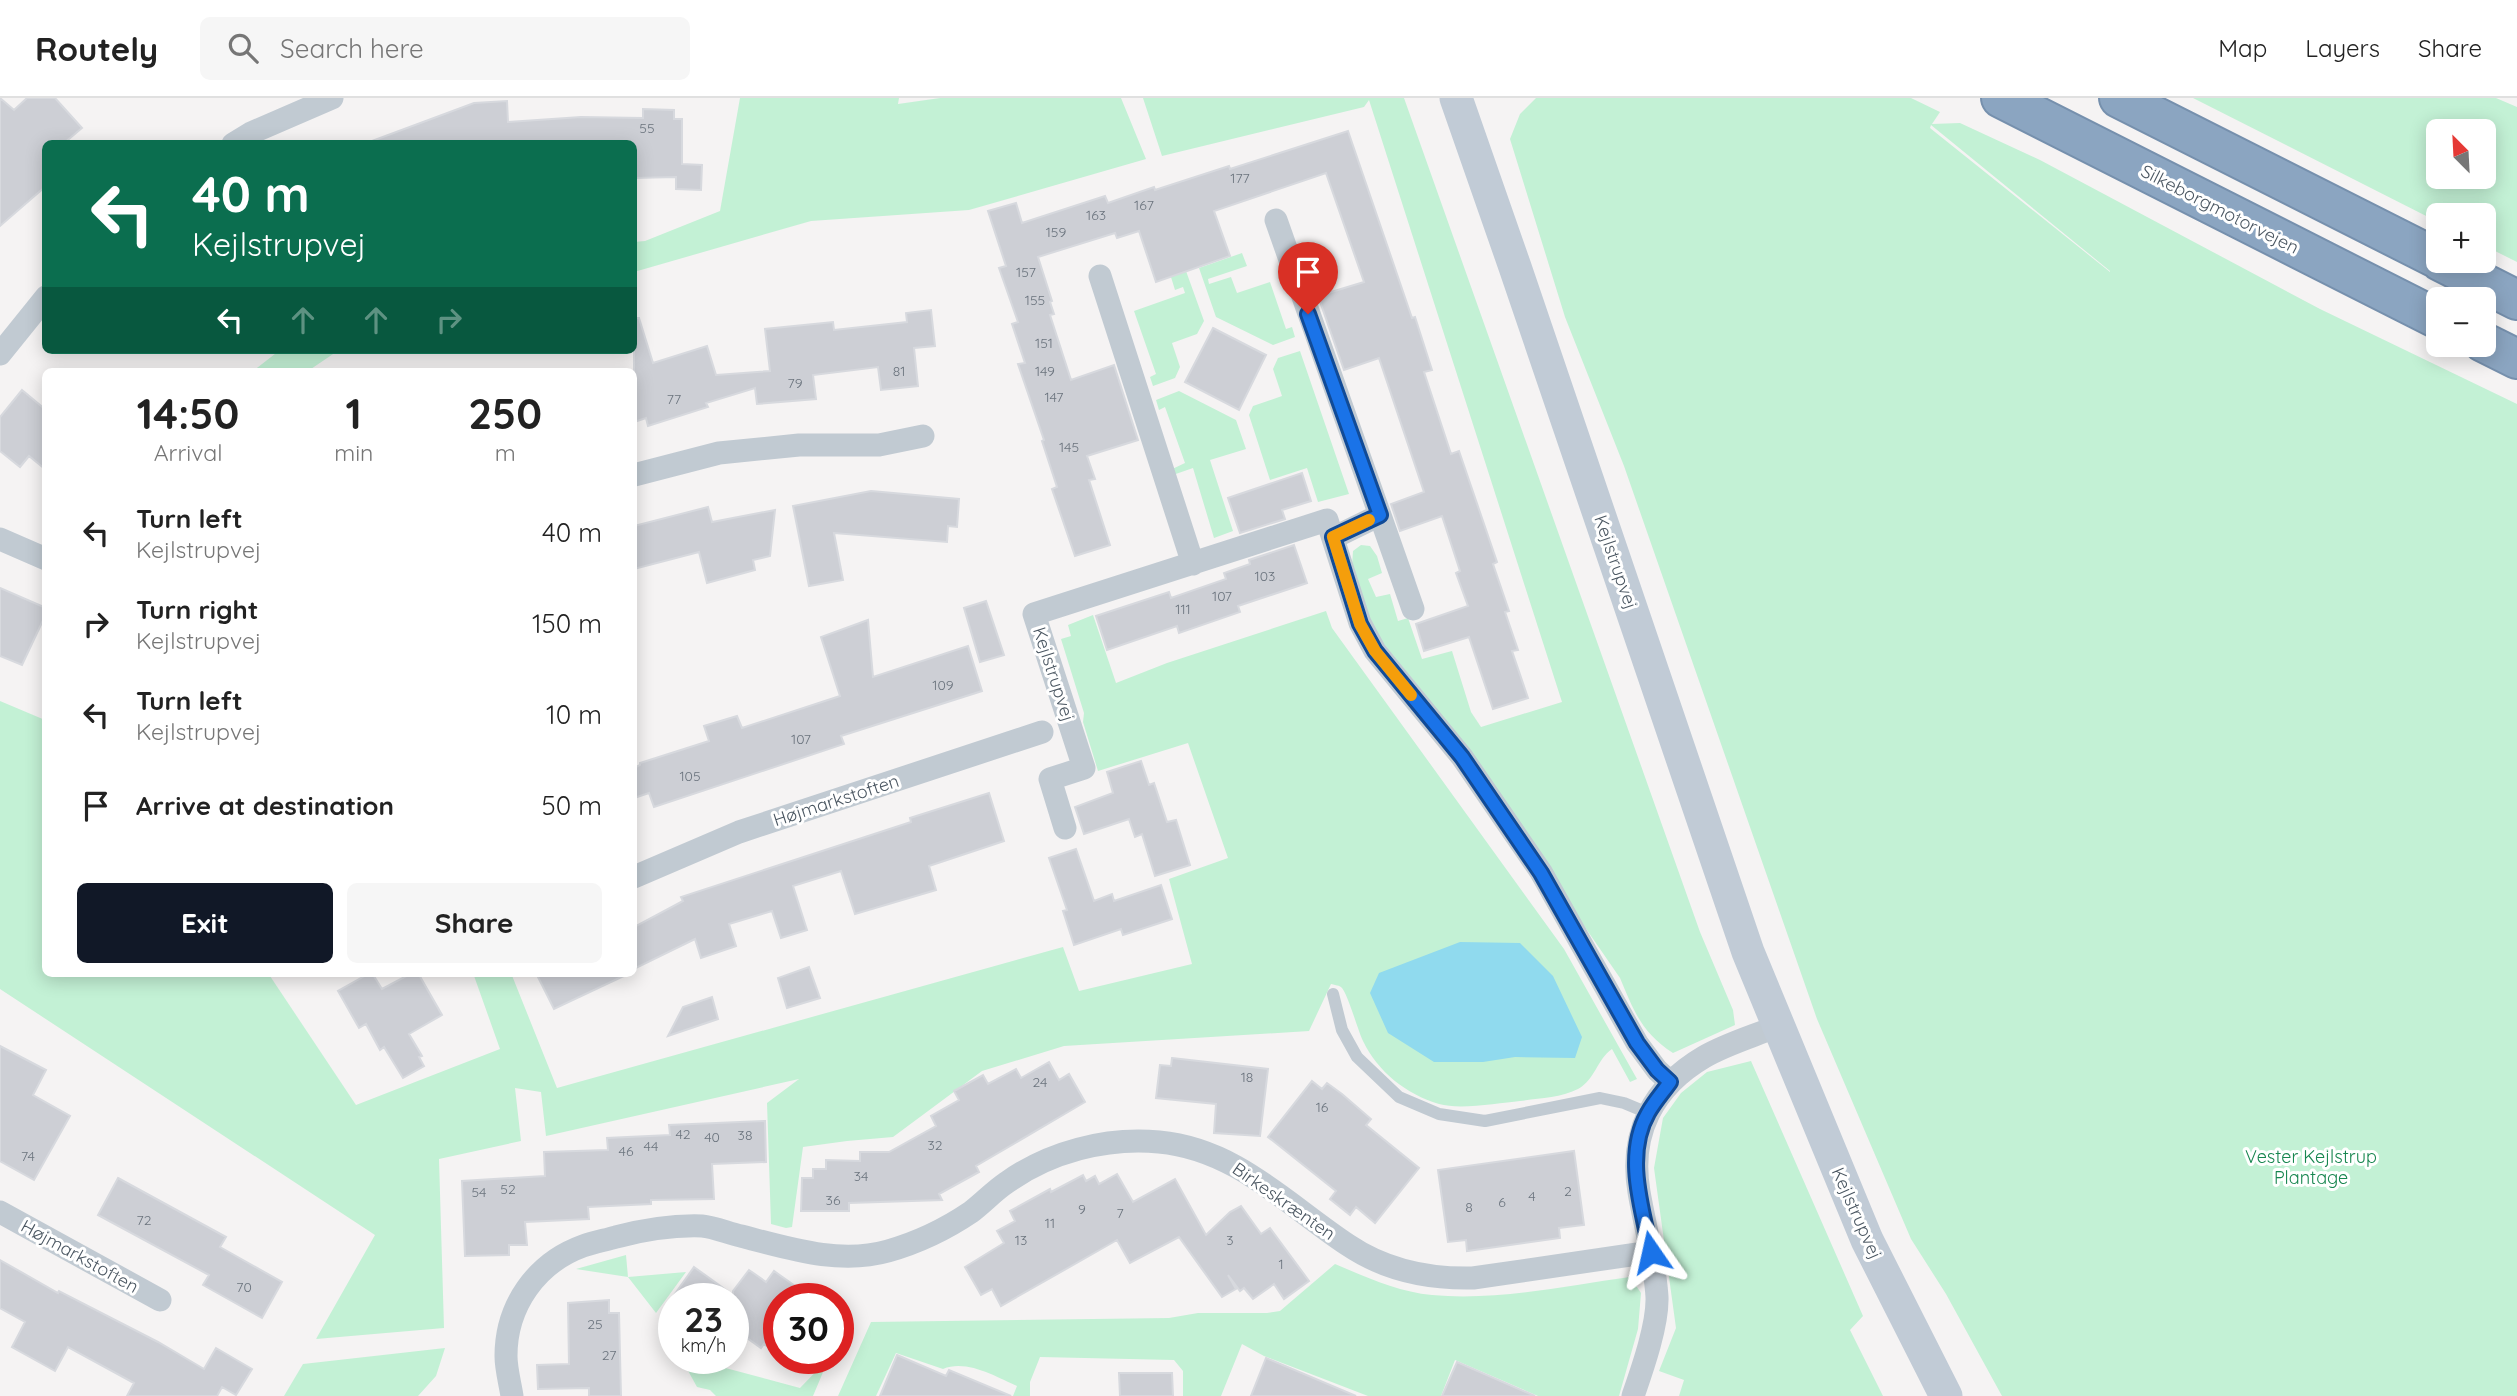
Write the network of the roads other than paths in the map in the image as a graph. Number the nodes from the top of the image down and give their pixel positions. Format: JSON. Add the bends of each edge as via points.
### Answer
{"nodes":[{"id":1,"x":332,"y":98,"type":"edge"},
{"id":2,"x":2001,"y":98,"type":"edge"},
{"id":3,"x":2119,"y":98,"type":"edge"},
{"id":4,"x":1463,"y":101,"type":"edge"},
{"id":5,"x":240,"y":140,"type":"edge"},
{"id":6,"x":1276,"y":219,"type":"dead end"},
{"id":7,"x":2426,"y":253,"type":"edge"},
{"id":8,"x":2464,"y":273,"type":"edge"},
{"id":9,"x":1100,"y":276,"type":"dead end"},
{"id":10,"x":2517,"y":300,"type":"edge"},
{"id":11,"x":42,"y":302,"type":"edge"},
{"id":12,"x":2426,"y":313,"type":"edge"},
{"id":13,"x":2496,"y":348,"type":"edge"},
{"id":14,"x":0,"y":354,"type":"edge"},
{"id":15,"x":2517,"y":359,"type":"edge"},
{"id":16,"x":923,"y":436,"type":"dead end"},
{"id":17,"x":637,"y":473,"type":"edge"},
{"id":18,"x":1380,"y":515,"type":"junction"},
{"id":19,"x":1333,"y":537,"type":"junction"},
{"id":20,"x":0,"y":539,"type":"edge"},
{"id":21,"x":42,"y":557,"type":"edge"},
{"id":22,"x":1192,"y":564,"type":"junction"},
{"id":23,"x":1413,"y":609,"type":"dead end"},
{"id":24,"x":1042,"y":732,"type":"dead end"},
{"id":25,"x":1065,"y":828,"type":"dead end"},
{"id":26,"x":637,"y":876,"type":"edge"},
{"id":27,"x":1333,"y":994,"type":"dead end"},
{"id":28,"x":1778,"y":1026,"type":"junction"},
{"id":29,"x":1670,"y":1082,"type":"junction"},
{"id":30,"x":1648,"y":1113,"type":"junction"},
{"id":31,"x":0,"y":1212,"type":"edge"},
{"id":32,"x":1651,"y":1252,"type":"junction"},
{"id":33,"x":160,"y":1300,"type":"dead end"},
{"id":34,"x":512,"y":1396,"type":"edge"},
{"id":35,"x":1633,"y":1396,"type":"edge"},
{"id":36,"x":1946,"y":1396,"type":"edge"}],
"edges":[{"from":1,"to":5,"type":"street"},
{"from":2,"to":12,"type":"highway","name":"Silkeborgmotorvejen"},
{"from":3,"to":7,"type":"highway"},
{"from":4,"to":28,"type":"street","name":"Kejlstrupvej","via":[[1748,952]]},
{"from":6,"to":18,"type":"street"},
{"from":8,"to":10,"type":"highway"},
{"from":9,"to":22,"type":"street"},
{"from":11,"to":14,"type":"street"},
{"from":13,"to":15,"type":"highway"},
{"from":16,"to":17,"type":"street","via":[[879,445],[799,445],[719,453]]},
{"from":18,"to":19,"type":"street"},
{"from":18,"to":23,"type":"street"},
{"from":19,"to":22,"type":"street","name":"Kejlstrupvej","via":[[1327,520]]},
{"from":19,"to":29,"type":"street","via":[[1360,624],[1375,651],[1462,757],[1541,873],[1637,1043]]},
{"from":20,"to":21,"type":"street"},
{"from":22,"to":25,"type":"street","name":"Kejlstrupvej","via":[[1034,614],[1084,768],[1050,779]]},
{"from":24,"to":26,"type":"street","name":"Højmarkstoften","via":[[738,832]]},
{"from":27,"to":30,"type":"lane","via":[[1342,1030],[1357,1057],[1399,1097],[1439,1114],[1485,1121],[1600,1098]]},
{"from":28,"to":29,"type":"street","via":[[1704,1057]]},
{"from":28,"to":36,"type":"street","name":"Kejlstrupvej","via":[[1867,1240]]},
{"from":29,"to":30,"type":"street"},
{"from":30,"to":32,"type":"street","via":[[1636,1162]]},
{"from":31,"to":33,"type":"street","name":"Højmarkstoften"},
{"from":32,"to":34,"type":"street","name":"Birkeskrænten","via":[[1473,1278],[1422,1275],[1349,1246],[1261,1180],[1204,1150],[1158,1142],[1101,1143],[1052,1157],[930,1235],[877,1253],[825,1256],[703,1226],[643,1230],[583,1246],[543,1269],[517,1305],[506,1358]]},
{"from":32,"to":35,"type":"street","via":[[1657,1300]]}]}
